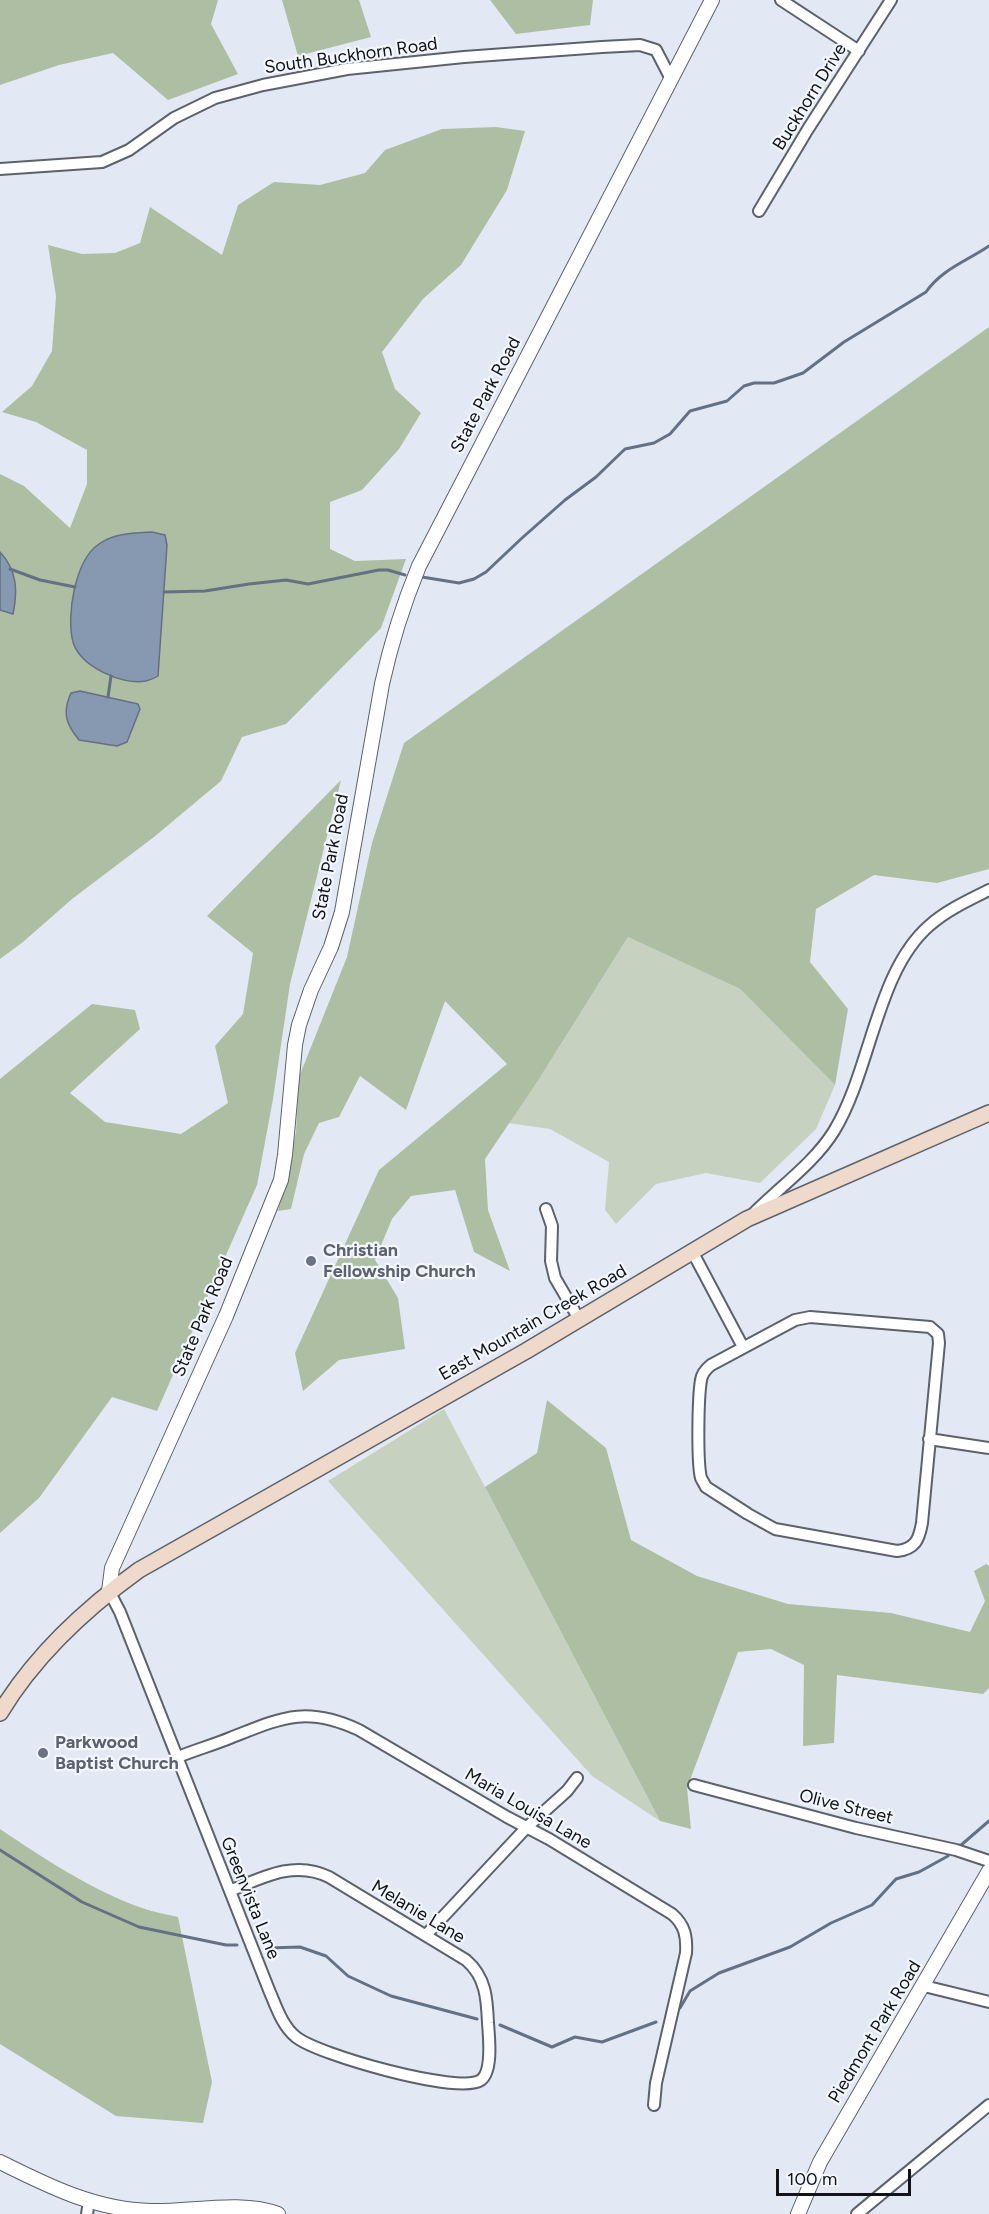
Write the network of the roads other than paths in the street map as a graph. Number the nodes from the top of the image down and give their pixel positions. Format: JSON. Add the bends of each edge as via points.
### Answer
{"nodes":[{"id":1,"x":712,"y":0,"type":"edge"},
{"id":2,"x":781,"y":0,"type":"edge"},
{"id":3,"x":891,"y":0,"type":"edge"},
{"id":4,"x":859,"y":51,"type":"junction"},
{"id":5,"x":671,"y":79,"type":"junction"},
{"id":6,"x":0,"y":169,"type":"edge"},
{"id":7,"x":759,"y":211,"type":"dead end"},
{"id":8,"x":989,"y":890,"type":"edge"},
{"id":9,"x":989,"y":1113,"type":"edge"},
{"id":10,"x":546,"y":1209,"type":"dead end"},
{"id":11,"x":747,"y":1219,"type":"junction"},
{"id":12,"x":692,"y":1251,"type":"junction"},
{"id":13,"x":579,"y":1319,"type":"junction"},
{"id":14,"x":743,"y":1347,"type":"junction"},
{"id":15,"x":929,"y":1439,"type":"junction"},
{"id":16,"x":989,"y":1448,"type":"edge"},
{"id":17,"x":109,"y":1592,"type":"junction"},
{"id":18,"x":0,"y":1713,"type":"edge"},
{"id":19,"x":178,"y":1757,"type":"junction"},
{"id":20,"x":577,"y":1778,"type":"dead end"},
{"id":21,"x":694,"y":1785,"type":"dead end"},
{"id":22,"x":527,"y":1827,"type":"junction"},
{"id":23,"x":989,"y":1861,"type":"edge"},
{"id":24,"x":989,"y":1871,"type":"edge"},
{"id":25,"x":230,"y":1891,"type":"junction"},
{"id":26,"x":426,"y":1935,"type":"junction"},
{"id":27,"x":924,"y":1986,"type":"junction"},
{"id":28,"x":989,"y":2002,"type":"edge"},
{"id":29,"x":478,"y":2082,"type":"joint"},
{"id":30,"x":654,"y":2105,"type":"dead end"},
{"id":31,"x":989,"y":2105,"type":"edge"},
{"id":32,"x":0,"y":2162,"type":"edge"},
{"id":33,"x":88,"y":2207,"type":"edge"},
{"id":34,"x":278,"y":2214,"type":"edge"},
{"id":35,"x":798,"y":2214,"type":"edge"},
{"id":36,"x":857,"y":2214,"type":"edge"}],
"edges":[{"from":1,"to":5,"type":"street","name":"State Park Road"},
{"from":2,"to":4,"type":"street"},
{"from":3,"to":4,"type":"street","name":"Buckhorn Drive"},
{"from":4,"to":7,"type":"street","name":"Buckhorn Drive"},
{"from":5,"to":6,"type":"street","name":"South Buckhorn Road","via":[[656,50],[640,45],[347,69],[215,98],[102,162]]},
{"from":5,"to":17,"type":"street","name":"State Park Road","via":[[419,566],[405,601],[382,684],[342,912],[299,1025],[281,1180],[221,1326],[112,1568]]},
{"from":8,"to":11,"type":"street","via":[[942,915],[918,936],[891,981],[852,1094],[834,1131],[813,1158]]},
{"from":9,"to":11,"type":"main road","name":"East Mountain Creek Road"},
{"from":10,"to":13,"type":"street","via":[[552,1226],[551,1261],[555,1278]]},
{"from":11,"to":12,"type":"main road","name":"East Mountain Creek Road"},
{"from":12,"to":13,"type":"main road","name":"East Mountain Creek Road"},
{"from":12,"to":14,"type":"street"},
{"from":13,"to":17,"type":"main road","name":"East Mountain Creek Road","via":[[139,1569]]},
{"from":14,"to":15,"type":"street","via":[[806,1317],[933,1328],[939,1343]]},
{"from":14,"to":15,"type":"street","via":[[711,1365],[702,1375],[700,1474],[706,1487],[766,1525],[788,1533],[897,1551],[911,1548],[917,1542],[922,1523]]},
{"from":15,"to":16,"type":"street"},
{"from":17,"to":18,"type":"main road","via":[[49,1648]]},
{"from":17,"to":19,"type":"street","name":"Greenvista Lane"},
{"from":19,"to":22,"type":"street","name":"Maria Louisa Lane","via":[[278,1719],[329,1718],[359,1730]]},
{"from":19,"to":25,"type":"street","name":"Greenvista Lane"},
{"from":20,"to":22,"type":"street"},
{"from":21,"to":23,"type":"street","name":"Olive Street"},
{"from":22,"to":26,"type":"street"},
{"from":22,"to":30,"type":"street","name":"Maria Louisa Lane","via":[[662,1907],[683,1927],[686,1953]]},
{"from":24,"to":27,"type":"street","name":"Piedmont Park Road"},
{"from":25,"to":26,"type":"street","name":"Melanie Lane","via":[[286,1870],[311,1870]]},
{"from":25,"to":29,"type":"street","name":"Greenvista Lane","via":[[278,2010],[297,2038],[370,2067]]},
{"from":26,"to":29,"type":"street","name":"Melanie Lane","via":[[466,1960],[482,1980],[487,2000],[489,2054],[487,2070]]},
{"from":27,"to":28,"type":"street"},
{"from":27,"to":35,"type":"street","name":"Piedmont Park Road","via":[[820,2162]]},
{"from":31,"to":36,"type":"street"},
{"from":32,"to":33,"type":"street"},
{"from":33,"to":34,"type":"street","via":[[149,2211],[239,2208]]}]}
